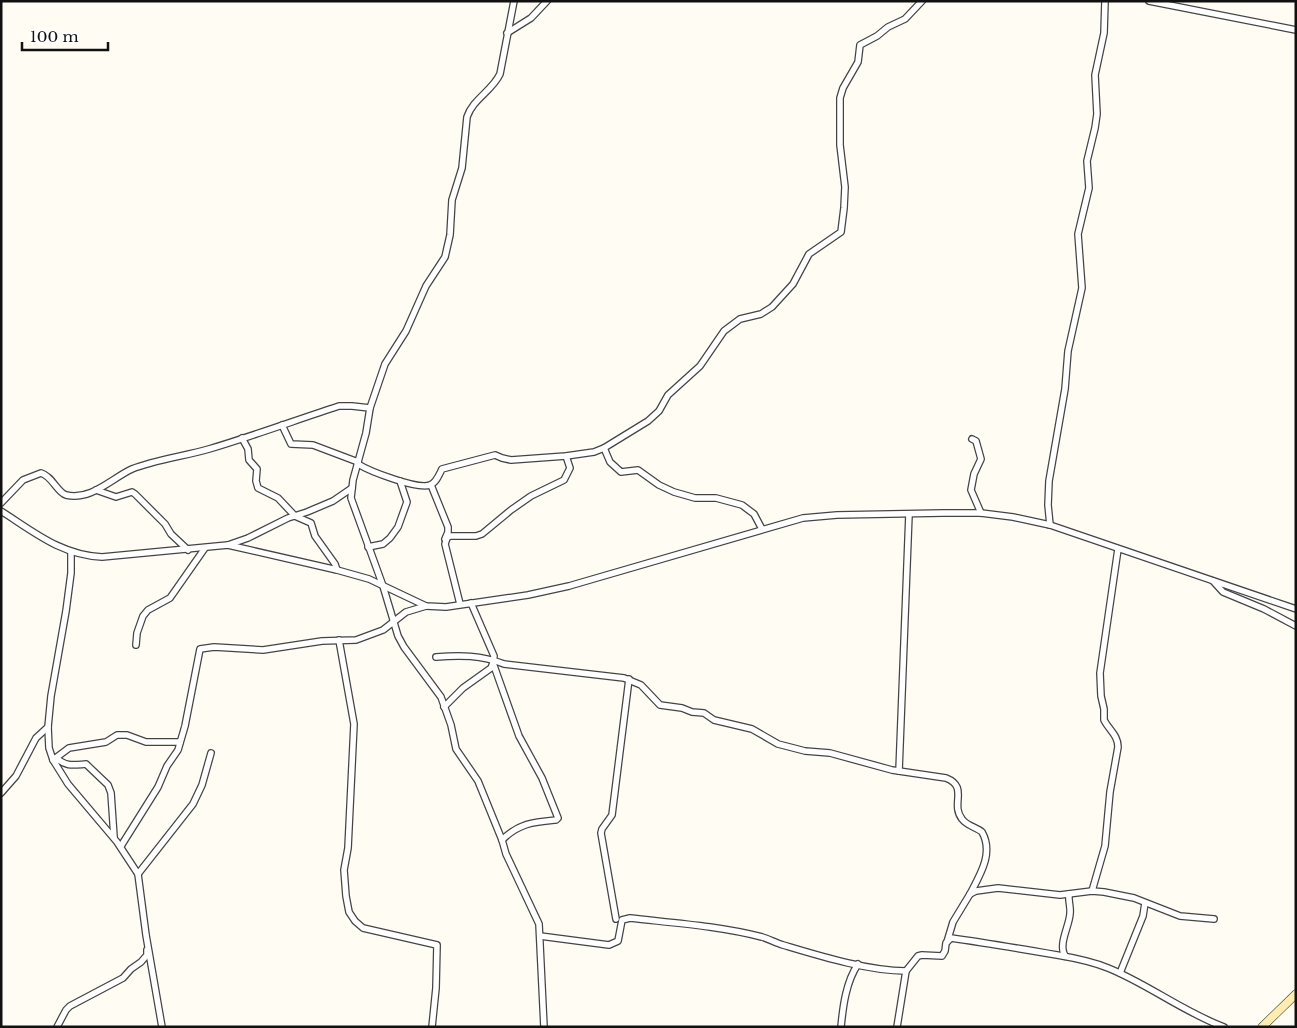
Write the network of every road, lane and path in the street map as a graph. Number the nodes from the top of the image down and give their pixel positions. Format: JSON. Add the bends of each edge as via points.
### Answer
{"nodes":[{"id":1,"x":514,"y":1,"type":"edge"},
{"id":2,"x":547,"y":1,"type":"edge"},
{"id":3,"x":922,"y":1,"type":"edge"},
{"id":4,"x":1105,"y":1,"type":"edge"},
{"id":5,"x":1149,"y":1,"type":"edge"},
{"id":6,"x":1296,"y":30,"type":"edge"},
{"id":7,"x":507,"y":33,"type":"junction"},
{"id":8,"x":370,"y":408,"type":"junction"},
{"id":9,"x":282,"y":425,"type":"junction"},
{"id":10,"x":242,"y":438,"type":"junction"},
{"id":11,"x":972,"y":439,"type":"dead end"},
{"id":12,"x":604,"y":448,"type":"junction"},
{"id":13,"x":566,"y":456,"type":"junction"},
{"id":14,"x":358,"y":463,"type":"junction"},
{"id":15,"x":400,"y":481,"type":"junction"},
{"id":16,"x":431,"y":485,"type":"junction"},
{"id":17,"x":352,"y":488,"type":"junction"},
{"id":18,"x":96,"y":490,"type":"junction"},
{"id":19,"x":1,"y":504,"type":"edge"},
{"id":20,"x":1,"y":511,"type":"edge"},
{"id":21,"x":981,"y":513,"type":"junction"},
{"id":22,"x":910,"y":514,"type":"junction"},
{"id":23,"x":296,"y":516,"type":"junction"},
{"id":24,"x":1050,"y":525,"type":"junction"},
{"id":25,"x":762,"y":529,"type":"junction"},
{"id":26,"x":445,"y":541,"type":"junction"},
{"id":27,"x":228,"y":545,"type":"junction"},
{"id":28,"x":368,"y":547,"type":"junction"},
{"id":29,"x":205,"y":548,"type":"junction"},
{"id":30,"x":1118,"y":549,"type":"junction"},
{"id":31,"x":188,"y":550,"type":"junction"},
{"id":32,"x":71,"y":552,"type":"junction"},
{"id":33,"x":337,"y":570,"type":"junction"},
{"id":34,"x":1213,"y":581,"type":"junction"},
{"id":35,"x":383,"y":586,"type":"junction"},
{"id":36,"x":471,"y":603,"type":"junction"},
{"id":37,"x":460,"y":604,"type":"junction"},
{"id":38,"x":426,"y":606,"type":"junction"},
{"id":39,"x":1296,"y":609,"type":"edge"},
{"id":40,"x":393,"y":622,"type":"junction"},
{"id":41,"x":1296,"y":626,"type":"edge"},
{"id":42,"x":339,"y":640,"type":"junction"},
{"id":43,"x":136,"y":645,"type":"dead end"},
{"id":44,"x":436,"y":657,"type":"dead end"},
{"id":45,"x":494,"y":662,"type":"junction"},
{"id":46,"x":629,"y":679,"type":"junction"},
{"id":47,"x":444,"y":707,"type":"junction"},
{"id":48,"x":48,"y":727,"type":"junction"},
{"id":49,"x":180,"y":742,"type":"junction"},
{"id":50,"x":211,"y":753,"type":"dead end"},
{"id":51,"x":55,"y":759,"type":"junction"},
{"id":52,"x":899,"y":771,"type":"junction"},
{"id":53,"x":1,"y":793,"type":"edge"},
{"id":54,"x":114,"y":838,"type":"junction"},
{"id":55,"x":502,"y":840,"type":"junction"},
{"id":56,"x":121,"y":846,"type":"junction"},
{"id":57,"x":138,"y":874,"type":"junction"},
{"id":58,"x":1092,"y":891,"type":"junction"},
{"id":59,"x":970,"y":894,"type":"junction"},
{"id":60,"x":1069,"y":894,"type":"junction"},
{"id":61,"x":1145,"y":903,"type":"junction"},
{"id":62,"x":616,"y":919,"type":"dead end"},
{"id":63,"x":1214,"y":919,"type":"dead end"},
{"id":64,"x":540,"y":936,"type":"junction"},
{"id":65,"x":947,"y":944,"type":"junction"},
{"id":66,"x":148,"y":946,"type":"junction"},
{"id":67,"x":1065,"y":956,"type":"junction"},
{"id":68,"x":858,"y":964,"type":"junction"},
{"id":69,"x":906,"y":970,"type":"junction"},
{"id":70,"x":1120,"y":973,"type":"junction"},
{"id":71,"x":1296,"y":994,"type":"edge"},
{"id":72,"x":57,"y":1027,"type":"edge"},
{"id":73,"x":162,"y":1027,"type":"edge"},
{"id":74,"x":432,"y":1027,"type":"edge"},
{"id":75,"x":544,"y":1027,"type":"edge"},
{"id":76,"x":841,"y":1027,"type":"edge"},
{"id":77,"x":897,"y":1027,"type":"edge"},
{"id":78,"x":1224,"y":1027,"type":"edge"},
{"id":79,"x":1262,"y":1027,"type":"edge"}],
"edges":[{"from":1,"to":7,"type":"street"},
{"from":2,"to":7,"type":"street","via":[[531,18]]},
{"from":3,"to":12,"type":"street","via":[[905,19],[860,45],[858,62],[842,88],[839,111],[844,201],[841,232],[810,254],[793,284],[772,308],[740,319],[724,331],[700,366],[668,395],[654,416]]},
{"from":4,"to":24,"type":"street","via":[[1104,34],[1095,75],[1097,114],[1087,161],[1089,188],[1078,234],[1082,288],[1068,351],[1065,389],[1049,481]]},
{"from":5,"to":6,"type":"street"},
{"from":7,"to":8,"type":"street","via":[[500,74],[476,101],[467,117],[462,168],[452,200],[445,257],[385,364]]},
{"from":8,"to":9,"type":"street","via":[[339,406]]},
{"from":8,"to":14,"type":"street"},
{"from":9,"to":10,"type":"street"},
{"from":9,"to":14,"type":"street","via":[[291,444],[312,445]]},
{"from":10,"to":18,"type":"street","via":[[134,468]]},
{"from":10,"to":23,"type":"street","via":[[249,460],[257,469],[258,488],[278,498]]},
{"from":11,"to":21,"type":"street","via":[[976,441],[981,457],[971,493]]},
{"from":12,"to":13,"type":"street"},
{"from":12,"to":25,"type":"street","via":[[610,462],[621,472],[638,470],[674,492],[742,505],[754,514]]},
{"from":13,"to":16,"type":"street","via":[[511,460],[495,455],[442,469]]},
{"from":13,"to":26,"type":"street","via":[[570,468],[564,480],[531,496],[482,534],[450,536]]},
{"from":14,"to":15,"type":"street"},
{"from":14,"to":17,"type":"street"},
{"from":15,"to":16,"type":"street","via":[[419,486]]},
{"from":15,"to":28,"type":"street","via":[[407,502],[398,527],[383,544]]},
{"from":16,"to":26,"type":"street","via":[[448,527]]},
{"from":17,"to":23,"type":"street","via":[[333,501]]},
{"from":17,"to":28,"type":"street","via":[[352,502]]},
{"from":18,"to":19,"type":"street","via":[[67,495],[41,473],[23,480]]},
{"from":18,"to":31,"type":"street","via":[[116,497],[132,492]]},
{"from":20,"to":32,"type":"street","via":[[48,542]]},
{"from":21,"to":22,"type":"street"},
{"from":21,"to":24,"type":"street"},
{"from":22,"to":25,"type":"street","via":[[818,516]]},
{"from":22,"to":52,"type":"street"},
{"from":23,"to":27,"type":"street"},
{"from":23,"to":33,"type":"street","via":[[311,523],[313,533]]},
{"from":24,"to":30,"type":"street"},
{"from":25,"to":36,"type":"street","via":[[569,586]]},
{"from":26,"to":37,"type":"street"},
{"from":27,"to":29,"type":"street"},
{"from":27,"to":33,"type":"street"},
{"from":28,"to":35,"type":"street"},
{"from":29,"to":31,"type":"street"},
{"from":29,"to":43,"type":"street","via":[[170,598],[143,616]]},
{"from":30,"to":34,"type":"street"},
{"from":30,"to":58,"type":"street","via":[[1100,673],[1104,720],[1113,731],[1118,747],[1105,846]]},
{"from":31,"to":32,"type":"street","via":[[102,558]]},
{"from":32,"to":48,"type":"street","via":[[71,573]]},
{"from":33,"to":35,"type":"street"},
{"from":34,"to":39,"type":"street"},
{"from":34,"to":41,"type":"street","via":[[1222,592]]},
{"from":35,"to":38,"type":"street"},
{"from":35,"to":40,"type":"street"},
{"from":36,"to":37,"type":"street"},
{"from":36,"to":45,"type":"street"},
{"from":37,"to":38,"type":"street"},
{"from":38,"to":40,"type":"street","via":[[406,612]]},
{"from":40,"to":42,"type":"street","via":[[366,637]]},
{"from":40,"to":47,"type":"street","via":[[404,647],[434,686]]},
{"from":42,"to":49,"type":"street","via":[[275,650],[214,647],[200,650]]},
{"from":42,"to":74,"type":"street","via":[[354,724],[344,870],[349,912],[363,928],[437,945]]},
{"from":44,"to":45,"type":"street","via":[[469,656]]},
{"from":45,"to":46,"type":"street"},
{"from":45,"to":47,"type":"street"},
{"from":45,"to":55,"type":"street","via":[[519,736],[542,778],[558,818],[514,829]]},
{"from":46,"to":52,"type":"street","via":[[641,685],[660,705],[682,708],[752,729],[778,744],[805,752],[830,753]]},
{"from":46,"to":62,"type":"street","via":[[612,815],[601,833]]},
{"from":47,"to":55,"type":"street","via":[[456,749],[478,781]]},
{"from":48,"to":51,"type":"street","via":[[49,748]]},
{"from":48,"to":53,"type":"street","via":[[36,738],[16,776]]},
{"from":49,"to":51,"type":"street","via":[[146,742],[118,735],[106,742],[69,748]]},
{"from":49,"to":56,"type":"street","via":[[158,787]]},
{"from":50,"to":57,"type":"street","via":[[193,804]]},
{"from":51,"to":54,"type":"street","via":[[68,784]]},
{"from":51,"to":54,"type":"street","via":[[67,765],[86,764],[108,785]]},
{"from":52,"to":59,"type":"street","via":[[956,782],[959,813],[967,824],[982,832],[987,848],[981,873]]},
{"from":54,"to":56,"type":"street"},
{"from":55,"to":64,"type":"street","via":[[539,924]]},
{"from":56,"to":57,"type":"street"},
{"from":57,"to":66,"type":"street"},
{"from":58,"to":60,"type":"street"},
{"from":58,"to":61,"type":"street","via":[[1118,894]]},
{"from":59,"to":60,"type":"street","via":[[976,890],[998,888]]},
{"from":59,"to":65,"type":"street","via":[[953,922]]},
{"from":60,"to":67,"type":"street","via":[[1070,913],[1063,946]]},
{"from":61,"to":63,"type":"street","via":[[1180,916]]},
{"from":61,"to":70,"type":"street"},
{"from":64,"to":68,"type":"street","via":[[609,945],[618,942],[622,920],[630,918],[763,937]]},
{"from":64,"to":75,"type":"street"},
{"from":65,"to":67,"type":"street","via":[[951,938]]},
{"from":65,"to":69,"type":"street","via":[[942,956],[918,956]]},
{"from":66,"to":72,"type":"street","via":[[141,962],[123,978],[70,1006]]},
{"from":66,"to":73,"type":"street"},
{"from":67,"to":70,"type":"street","via":[[1088,960]]},
{"from":68,"to":69,"type":"street"},
{"from":68,"to":76,"type":"street","via":[[846,992]]},
{"from":69,"to":77,"type":"street"},
{"from":70,"to":78,"type":"street"},
{"from":71,"to":79,"type":"main road"}]}
